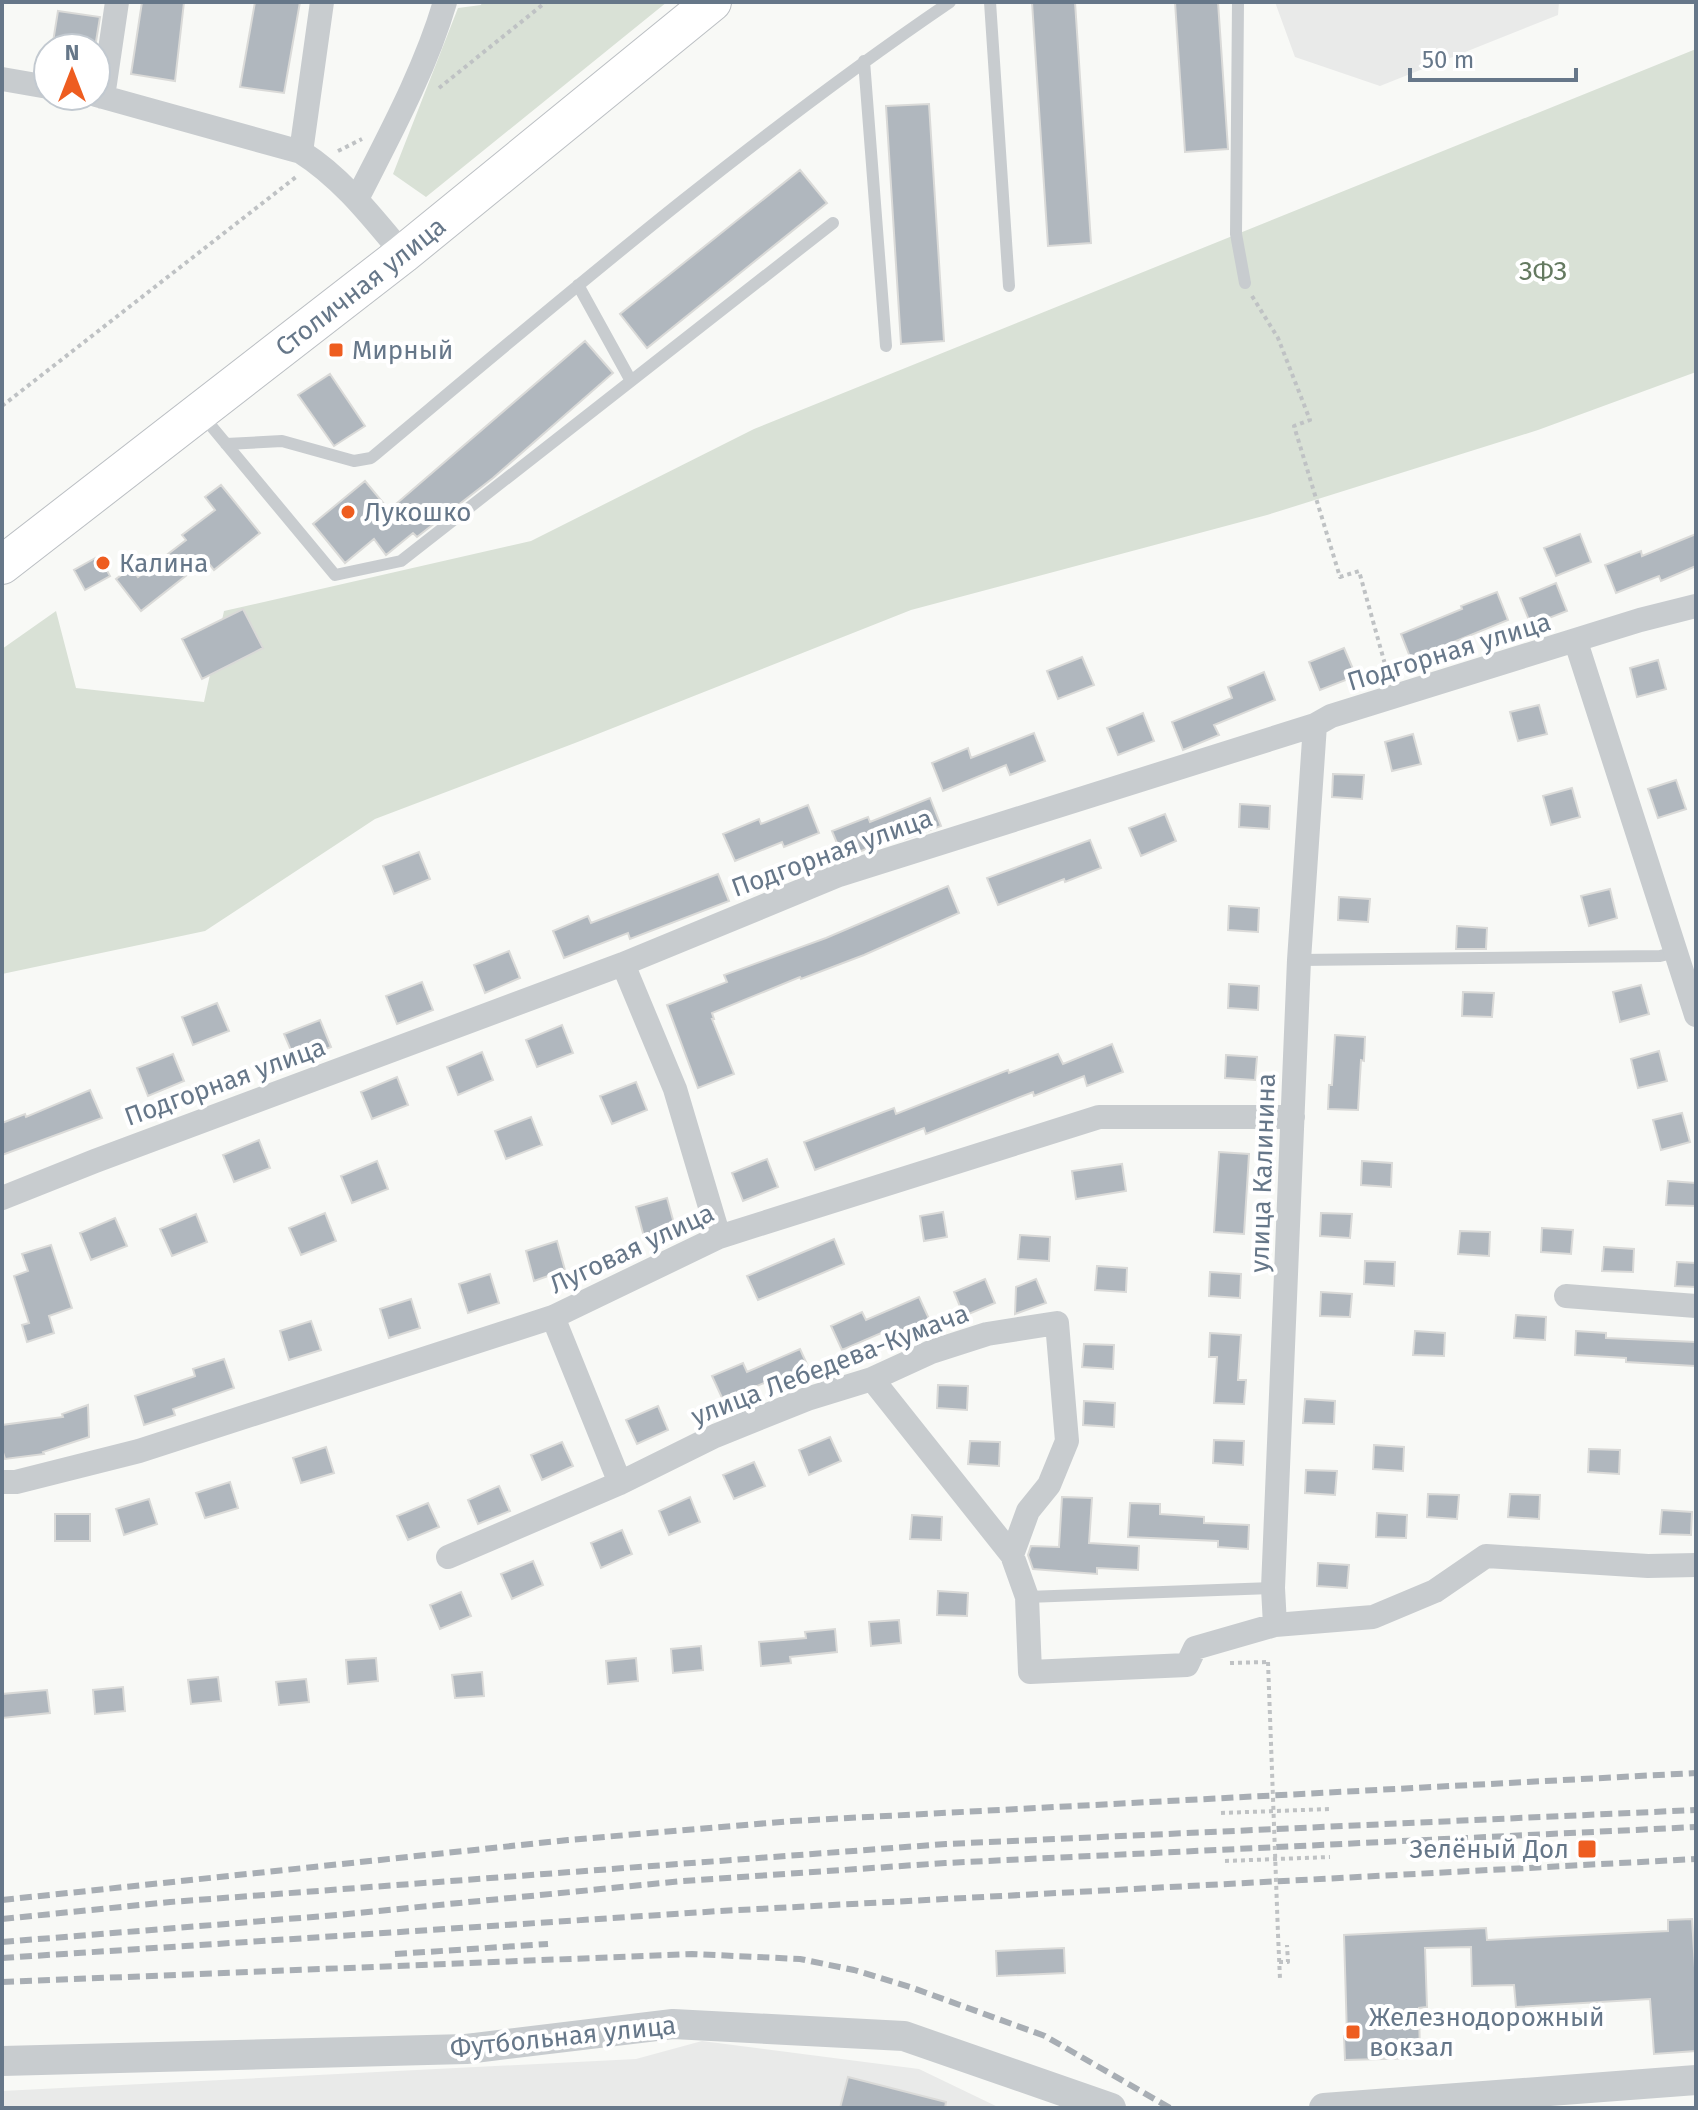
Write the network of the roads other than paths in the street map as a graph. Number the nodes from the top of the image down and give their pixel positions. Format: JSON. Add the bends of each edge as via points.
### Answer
{"nodes":[{"id":1,"x":117,"y":2,"type":"edge"},
{"id":2,"x":322,"y":2,"type":"edge"},
{"id":3,"x":445,"y":2,"type":"edge"},
{"id":4,"x":712,"y":2,"type":"edge"},
{"id":5,"x":950,"y":2,"type":"edge"},
{"id":6,"x":990,"y":2,"type":"edge"},
{"id":7,"x":1238,"y":2,"type":"edge"},
{"id":8,"x":112,"y":32,"type":"edge"},
{"id":9,"x":864,"y":61,"type":"junction"},
{"id":10,"x":2,"y":79,"type":"edge"},
{"id":11,"x":32,"y":84,"type":"edge"},
{"id":12,"x":112,"y":99,"type":"edge"},
{"id":13,"x":309,"y":156,"type":"junction"},
{"id":14,"x":357,"y":199,"type":"junction"},
{"id":15,"x":833,"y":223,"type":"dead end"},
{"id":16,"x":403,"y":254,"type":"junction"},
{"id":17,"x":1245,"y":283,"type":"road end"},
{"id":18,"x":578,"y":285,"type":"junction"},
{"id":19,"x":1009,"y":286,"type":"dead end"},
{"id":20,"x":886,"y":346,"type":"dead end"},
{"id":21,"x":631,"y":381,"type":"junction"},
{"id":22,"x":200,"y":412,"type":"junction"},
{"id":23,"x":226,"y":444,"type":"junction"},
{"id":24,"x":2,"y":565,"type":"edge"},
{"id":25,"x":1696,"y":606,"type":"edge"},
{"id":26,"x":1576,"y":642,"type":"junction"},
{"id":27,"x":1315,"y":725,"type":"junction"},
{"id":28,"x":1676,"y":952,"type":"junction"},
{"id":29,"x":1299,"y":960,"type":"junction"},
{"id":30,"x":623,"y":964,"type":"junction"},
{"id":31,"x":1696,"y":1015,"type":"edge"},
{"id":32,"x":1293,"y":1117,"type":"junction"},
{"id":33,"x":2,"y":1198,"type":"edge"},
{"id":34,"x":719,"y":1237,"type":"junction"},
{"id":35,"x":1566,"y":1296,"type":"dead end"},
{"id":36,"x":1696,"y":1306,"type":"edge"},
{"id":37,"x":553,"y":1317,"type":"junction"},
{"id":38,"x":872,"y":1379,"type":"junction"},
{"id":39,"x":2,"y":1482,"type":"edge"},
{"id":40,"x":620,"y":1483,"type":"junction"},
{"id":41,"x":1012,"y":1555,"type":"junction"},
{"id":42,"x":448,"y":1557,"type":"dead end"},
{"id":43,"x":1696,"y":1565,"type":"edge"},
{"id":44,"x":1273,"y":1588,"type":"junction"},
{"id":45,"x":1027,"y":1597,"type":"junction"},
{"id":46,"x":1275,"y":1625,"type":"junction"},
{"id":47,"x":2,"y":2061,"type":"edge"},
{"id":48,"x":1696,"y":2080,"type":"edge"},
{"id":49,"x":1111,"y":2108,"type":"edge"},
{"id":50,"x":1324,"y":2108,"type":"edge"}],
"edges":[{"from":1,"to":8,"type":"street"},
{"from":2,"to":13,"type":"street"},
{"from":3,"to":14,"type":"street","via":[[396,122]]},
{"from":4,"to":16,"type":"main road","name":"Столичная улица"},
{"from":5,"to":9,"type":"lane"},
{"from":6,"to":19,"type":"lane"},
{"from":7,"to":17,"type":"lane","via":[[1236,234]]},
{"from":9,"to":18,"type":"lane"},
{"from":9,"to":20,"type":"lane"},
{"from":10,"to":11,"type":"street"},
{"from":12,"to":13,"type":"street"},
{"from":13,"to":14,"type":"street"},
{"from":14,"to":16,"type":"street"},
{"from":15,"to":21,"type":"lane"},
{"from":16,"to":22,"type":"main road","name":"Столичная улица"},
{"from":18,"to":21,"type":"lane"},
{"from":18,"to":23,"type":"lane","via":[[371,458],[354,461],[282,441]]},
{"from":21,"to":23,"type":"lane","via":[[401,561],[335,575]]},
{"from":22,"to":23,"type":"lane"},
{"from":22,"to":24,"type":"main road","name":"Столичная улица"},
{"from":25,"to":26,"type":"street","name":"Подгорная улица"},
{"from":26,"to":27,"type":"street","name":"Подгорная улица"},
{"from":26,"to":28,"type":"street"},
{"from":27,"to":29,"type":"street","name":"улица Калинина"},
{"from":27,"to":30,"type":"street","name":"Подгорная улица","via":[[839,875]]},
{"from":28,"to":29,"type":"lane"},
{"from":28,"to":31,"type":"street"},
{"from":29,"to":32,"type":"street","name":"улица Калинина"},
{"from":30,"to":33,"type":"street","name":"Подгорная улица"},
{"from":30,"to":34,"type":"street","via":[[675,1089]]},
{"from":32,"to":34,"type":"street","name":"Луговая улица","via":[[1099,1117]]},
{"from":32,"to":44,"type":"street","name":"улица Калинина"},
{"from":34,"to":37,"type":"street","name":"Луговая улица"},
{"from":35,"to":36,"type":"street"},
{"from":37,"to":39,"type":"street","name":"Луговая улица","via":[[139,1451]]},
{"from":37,"to":40,"type":"street"},
{"from":38,"to":40,"type":"street","name":"улица Лебедева-Кумача","via":[[741,1425]]},
{"from":38,"to":41,"type":"street"},
{"from":38,"to":41,"type":"street","name":"улица Лебедева-Кумача","via":[[987,1334],[1057,1323],[1067,1441],[1049,1485],[1028,1511]]},
{"from":40,"to":42,"type":"street","name":"улица Лебедева-Кумача"},
{"from":41,"to":45,"type":"street"},
{"from":43,"to":46,"type":"street","via":[[1486,1556],[1435,1591],[1373,1617]]},
{"from":44,"to":45,"type":"lane"},
{"from":44,"to":46,"type":"street","name":"улица Калинина"},
{"from":45,"to":46,"type":"street","via":[[1030,1672],[1187,1665],[1195,1648]]},
{"from":47,"to":49,"type":"street","name":"Футбольная улица","via":[[466,2049],[673,2024],[904,2036]]},
{"from":48,"to":50,"type":"street"}]}
